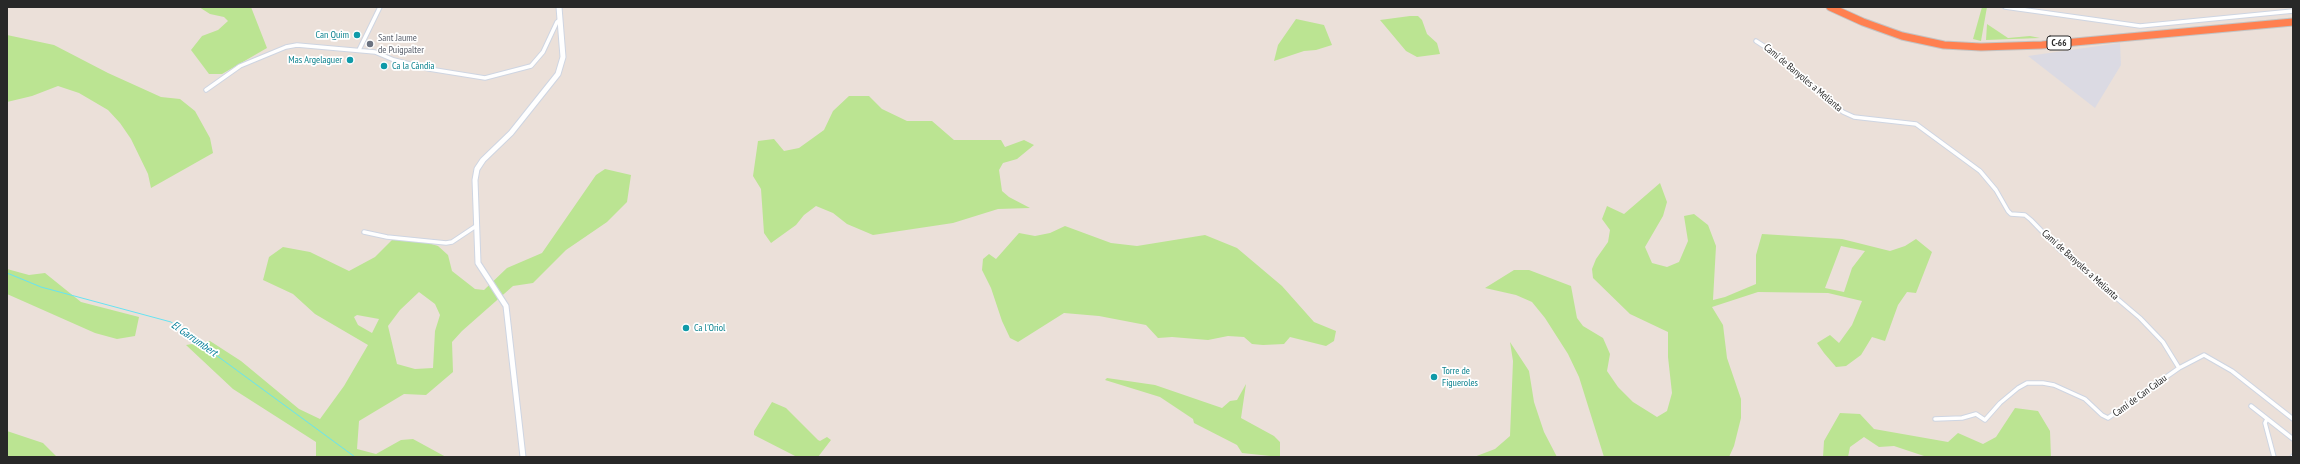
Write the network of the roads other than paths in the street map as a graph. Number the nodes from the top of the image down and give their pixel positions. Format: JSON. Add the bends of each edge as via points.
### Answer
{"nodes":[{"id":1,"x":380,"y":7,"type":"edge"},
{"id":2,"x":559,"y":7,"type":"edge"},
{"id":3,"x":1830,"y":7,"type":"edge"},
{"id":4,"x":1839,"y":7,"type":"edge"},
{"id":5,"x":2005,"y":7,"type":"edge"},
{"id":6,"x":2293,"y":11,"type":"edge"},
{"id":7,"x":2293,"y":18,"type":"edge"},
{"id":8,"x":560,"y":20,"type":"junction"},
{"id":9,"x":2293,"y":22,"type":"edge"},
{"id":10,"x":1756,"y":41,"type":"dead end"},
{"id":11,"x":359,"y":50,"type":"junction"},
{"id":12,"x":206,"y":90,"type":"dead end"},
{"id":13,"x":476,"y":226,"type":"junction"},
{"id":14,"x":364,"y":232,"type":"dead end"},
{"id":15,"x":2179,"y":368,"type":"junction"},
{"id":16,"x":2251,"y":406,"type":"dead end"},
{"id":17,"x":1935,"y":419,"type":"dead end"},
{"id":18,"x":2267,"y":419,"type":"junction"},
{"id":19,"x":2293,"y":419,"type":"edge"},
{"id":20,"x":2293,"y":439,"type":"edge"},
{"id":21,"x":523,"y":457,"type":"edge"},
{"id":22,"x":2274,"y":457,"type":"edge"}],
"edges":[{"from":1,"to":11,"type":"street"},
{"from":2,"to":8,"type":"street"},
{"from":3,"to":9,"type":"highway","number":"C-66","via":[[1902,36],[1944,45],[1981,47],[2035,45]]},
{"from":4,"to":7,"type":"highway","number":"C-66","via":[[1903,33],[1976,44],[2042,42]]},
{"from":5,"to":6,"type":"street","via":[[2140,26]]},
{"from":8,"to":11,"type":"street","via":[[556,22],[544,52],[531,66],[485,78],[429,69],[394,60],[383,54]]},
{"from":8,"to":13,"type":"street","via":[[563,57],[558,74],[511,133],[477,169]]},
{"from":10,"to":15,"type":"street","name":"Camí de Banyoles a Melianta","via":[[1776,54],[1843,112],[1854,117],[1916,124],[1980,172],[1996,190],[2011,214],[2025,215],[2061,251],[2140,318],[2163,342]]},
{"from":11,"to":12,"type":"street","via":[[312,46],[286,48],[240,66]]},
{"from":13,"to":14,"type":"street","via":[[452,242],[446,243]]},
{"from":13,"to":21,"type":"street","via":[[478,263],[506,306]]},
{"from":15,"to":17,"type":"street","name":"Camí de Can Calau","via":[[2108,418],[2085,399],[2054,385],[2027,383],[2000,403],[1985,420],[1976,414],[1962,418]]},
{"from":15,"to":19,"type":"street","name":"Camí de Can Calau","via":[[2204,355],[2216,360]]},
{"from":16,"to":18,"type":"street"},
{"from":18,"to":20,"type":"street"},
{"from":18,"to":22,"type":"street","via":[[2265,423]]}]}
